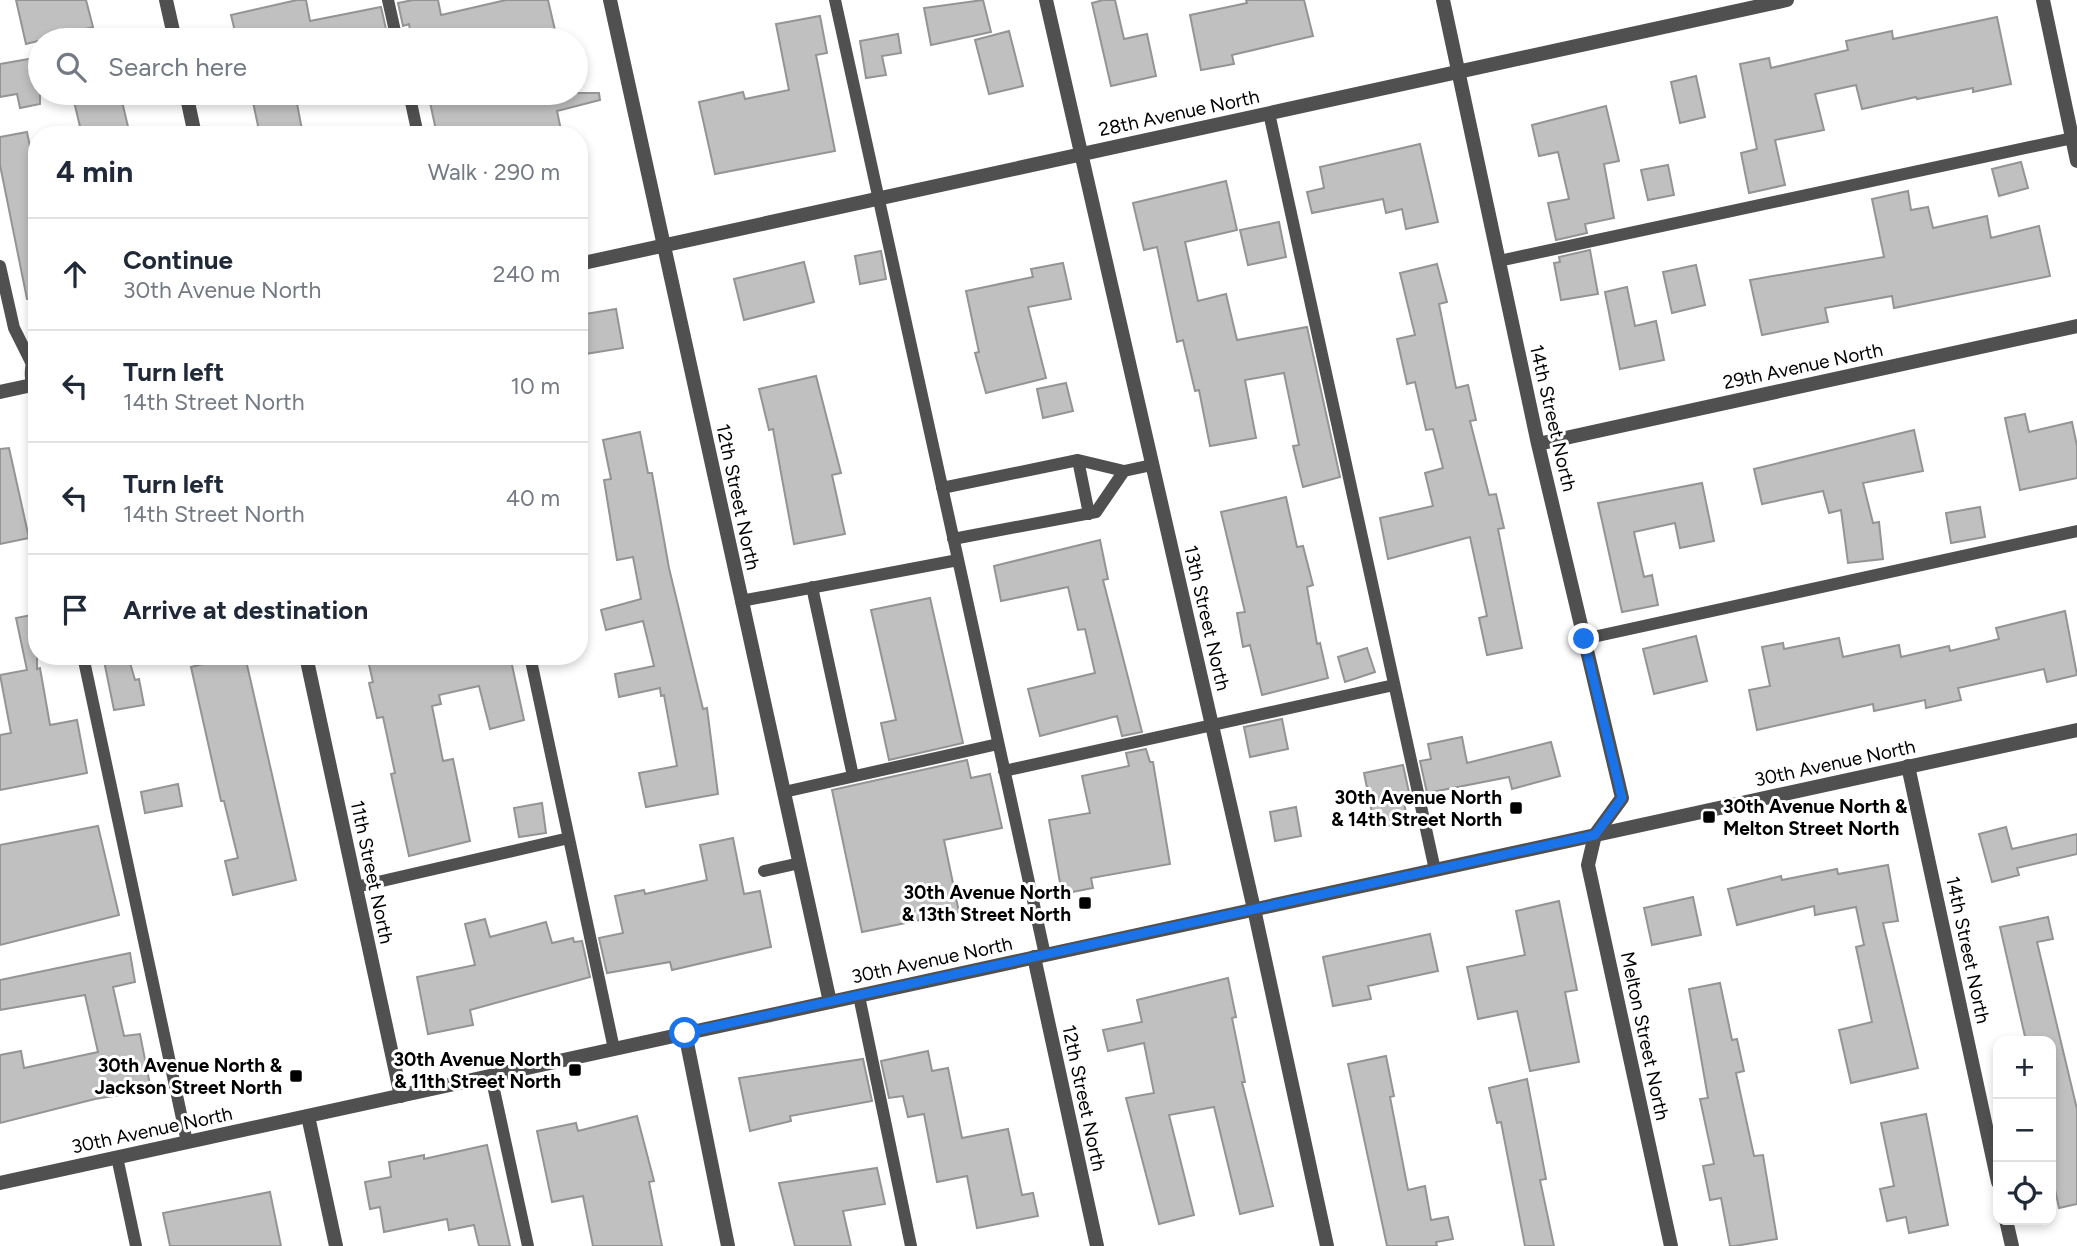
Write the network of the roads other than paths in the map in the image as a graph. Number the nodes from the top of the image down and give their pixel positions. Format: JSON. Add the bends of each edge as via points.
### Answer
{"nodes":[{"id":1,"x":166,"y":0,"type":"edge"},
{"id":2,"x":388,"y":0,"type":"edge"},
{"id":3,"x":610,"y":0,"type":"edge"},
{"id":4,"x":835,"y":0,"type":"edge"},
{"id":5,"x":1046,"y":0,"type":"edge"},
{"id":6,"x":1443,"y":0,"type":"edge"},
{"id":7,"x":1787,"y":0,"type":"edge"},
{"id":8,"x":2043,"y":0,"type":"edge"},
{"id":9,"x":172,"y":28,"type":"edge"},
{"id":10,"x":394,"y":28,"type":"edge"},
{"id":11,"x":1458,"y":72,"type":"junction"},
{"id":12,"x":189,"y":105,"type":"edge"},
{"id":13,"x":412,"y":105,"type":"edge"},
{"id":14,"x":1269,"y":113,"type":"junction"},
{"id":15,"x":193,"y":126,"type":"edge"},
{"id":16,"x":416,"y":126,"type":"edge"},
{"id":17,"x":2075,"y":138,"type":"edge"},
{"id":18,"x":1081,"y":155,"type":"junction"},
{"id":19,"x":2077,"y":161,"type":"edge"},
{"id":20,"x":878,"y":198,"type":"junction"},
{"id":21,"x":663,"y":246,"type":"junction"},
{"id":22,"x":1499,"y":261,"type":"junction"},
{"id":23,"x":588,"y":262,"type":"edge"},
{"id":24,"x":0,"y":266,"type":"edge"},
{"id":25,"x":2077,"y":326,"type":"edge"},
{"id":26,"x":28,"y":348,"type":"edge"},
{"id":27,"x":28,"y":390,"type":"edge"},
{"id":28,"x":0,"y":392,"type":"edge"},
{"id":29,"x":1538,"y":444,"type":"junction"},
{"id":30,"x":1077,"y":460,"type":"junction"},
{"id":31,"x":1152,"y":465,"type":"junction"},
{"id":32,"x":1124,"y":471,"type":"junction"},
{"id":33,"x":942,"y":488,"type":"junction"},
{"id":34,"x":1089,"y":514,"type":"junction"},
{"id":35,"x":2077,"y":531,"type":"edge"},
{"id":36,"x":953,"y":539,"type":"junction"},
{"id":37,"x":958,"y":560,"type":"junction"},
{"id":38,"x":812,"y":587,"type":"junction"},
{"id":39,"x":741,"y":601,"type":"junction"},
{"id":40,"x":1584,"y":639,"type":"junction"},
{"id":41,"x":85,"y":665,"type":"edge"},
{"id":42,"x":308,"y":665,"type":"edge"},
{"id":43,"x":532,"y":665,"type":"edge"},
{"id":44,"x":1394,"y":685,"type":"junction"},
{"id":45,"x":1212,"y":725,"type":"junction"},
{"id":46,"x":2077,"y":730,"type":"edge"},
{"id":47,"x":998,"y":744,"type":"junction"},
{"id":48,"x":1908,"y":766,"type":"junction"},
{"id":49,"x":1004,"y":771,"type":"junction"},
{"id":50,"x":853,"y":776,"type":"junction"},
{"id":51,"x":784,"y":792,"type":"junction"},
{"id":52,"x":1595,"y":835,"type":"junction"},
{"id":53,"x":569,"y":838,"type":"junction"},
{"id":54,"x":800,"y":863,"type":"junction"},
{"id":55,"x":1435,"y":870,"type":"junction"},
{"id":56,"x":764,"y":871,"type":"dead end"},
{"id":57,"x":356,"y":887,"type":"junction"},
{"id":58,"x":1254,"y":909,"type":"junction"},
{"id":59,"x":1040,"y":956,"type":"junction"},
{"id":60,"x":859,"y":996,"type":"junction"},
{"id":61,"x":830,"y":1002,"type":"junction"},
{"id":62,"x":685,"y":1033,"type":"junction"},
{"id":63,"x":614,"y":1049,"type":"junction"},
{"id":64,"x":491,"y":1076,"type":"junction"},
{"id":65,"x":401,"y":1096,"type":"junction"},
{"id":66,"x":308,"y":1116,"type":"junction"},
{"id":67,"x":187,"y":1142,"type":"junction"},
{"id":68,"x":117,"y":1157,"type":"junction"},
{"id":69,"x":1994,"y":1162,"type":"edge"},
{"id":70,"x":0,"y":1183,"type":"edge"},
{"id":71,"x":2007,"y":1225,"type":"edge"},
{"id":72,"x":136,"y":1246,"type":"edge"},
{"id":73,"x":337,"y":1246,"type":"edge"},
{"id":74,"x":528,"y":1246,"type":"edge"},
{"id":75,"x":729,"y":1246,"type":"edge"},
{"id":76,"x":911,"y":1246,"type":"edge"},
{"id":77,"x":1097,"y":1246,"type":"edge"},
{"id":78,"x":1327,"y":1246,"type":"edge"},
{"id":79,"x":1671,"y":1246,"type":"edge"},
{"id":80,"x":2012,"y":1246,"type":"edge"}],
"edges":[{"from":1,"to":9,"type":"street"},
{"from":2,"to":10,"type":"lane"},
{"from":3,"to":21,"type":"street","name":"12th Street North"},
{"from":4,"to":20,"type":"lane"},
{"from":5,"to":18,"type":"street","name":"13th Street North"},
{"from":6,"to":11,"type":"street","name":"14th Street North"},
{"from":7,"to":11,"type":"street","name":"28th Avenue North"},
{"from":8,"to":17,"type":"street"},
{"from":11,"to":14,"type":"street","name":"28th Avenue North"},
{"from":11,"to":22,"type":"street","name":"14th Street North"},
{"from":12,"to":15,"type":"street"},
{"from":13,"to":16,"type":"lane"},
{"from":14,"to":18,"type":"street","name":"28th Avenue North"},
{"from":14,"to":44,"type":"lane"},
{"from":17,"to":19,"type":"street"},
{"from":17,"to":22,"type":"lane"},
{"from":18,"to":20,"type":"street","name":"28th Avenue North"},
{"from":18,"to":31,"type":"street","name":"13th Street North"},
{"from":20,"to":21,"type":"street","name":"28th Avenue North"},
{"from":20,"to":33,"type":"lane"},
{"from":21,"to":23,"type":"street","name":"28th Avenue North"},
{"from":21,"to":39,"type":"street","name":"12th Street North"},
{"from":22,"to":29,"type":"street","name":"14th Street North"},
{"from":24,"to":26,"type":"lane","via":[[14,328]]},
{"from":25,"to":29,"type":"street","name":"29th Avenue North"},
{"from":27,"to":28,"type":"street"},
{"from":29,"to":40,"type":"street","name":"14th Street North"},
{"from":30,"to":32,"type":"lane"},
{"from":30,"to":33,"type":"lane"},
{"from":30,"to":34,"type":"lane"},
{"from":31,"to":32,"type":"lane"},
{"from":31,"to":45,"type":"street","name":"13th Street North"},
{"from":32,"to":34,"type":"lane","via":[[1096,512]]},
{"from":33,"to":36,"type":"lane"},
{"from":34,"to":36,"type":"lane"},
{"from":35,"to":40,"type":"lane"},
{"from":36,"to":37,"type":"lane"},
{"from":37,"to":38,"type":"lane"},
{"from":37,"to":47,"type":"lane"},
{"from":38,"to":39,"type":"lane"},
{"from":38,"to":50,"type":"lane"},
{"from":39,"to":51,"type":"street","name":"12th Street North"},
{"from":40,"to":52,"type":"street","name":"14th Street North","via":[[1622,798]]},
{"from":41,"to":67,"type":"lane"},
{"from":42,"to":57,"type":"street","name":"11th Street North"},
{"from":43,"to":53,"type":"lane"},
{"from":44,"to":45,"type":"lane"},
{"from":44,"to":55,"type":"lane"},
{"from":45,"to":49,"type":"lane"},
{"from":45,"to":58,"type":"street","name":"13th Street North"},
{"from":46,"to":48,"type":"street","name":"30th Avenue North"},
{"from":47,"to":49,"type":"lane"},
{"from":47,"to":50,"type":"lane"},
{"from":48,"to":52,"type":"street","name":"30th Avenue North"},
{"from":48,"to":69,"type":"street","name":"14th Street North"},
{"from":49,"to":59,"type":"lane"},
{"from":50,"to":51,"type":"lane"},
{"from":51,"to":54,"type":"street","name":"12th Street North"},
{"from":52,"to":55,"type":"street","name":"30th Avenue North"},
{"from":52,"to":79,"type":"street","name":"Melton Street North","via":[[1588,865]]},
{"from":53,"to":57,"type":"lane"},
{"from":53,"to":63,"type":"lane"},
{"from":54,"to":56,"type":"lane"},
{"from":54,"to":61,"type":"street","name":"12th Street North"},
{"from":55,"to":58,"type":"street","name":"30th Avenue North"},
{"from":57,"to":65,"type":"street","name":"11th Street North"},
{"from":58,"to":59,"type":"street","name":"30th Avenue North"},
{"from":58,"to":78,"type":"street","name":"13th Street North"},
{"from":59,"to":60,"type":"street","name":"30th Avenue North"},
{"from":59,"to":77,"type":"street","name":"12th Street North"},
{"from":60,"to":61,"type":"street","name":"30th Avenue North"},
{"from":60,"to":76,"type":"lane"},
{"from":61,"to":62,"type":"street","name":"30th Avenue North"},
{"from":62,"to":63,"type":"street","name":"30th Avenue North"},
{"from":62,"to":75,"type":"street"},
{"from":63,"to":64,"type":"street","name":"30th Avenue North"},
{"from":64,"to":65,"type":"street","name":"30th Avenue North"},
{"from":64,"to":74,"type":"lane"},
{"from":65,"to":66,"type":"street","name":"30th Avenue North"},
{"from":66,"to":67,"type":"street","name":"30th Avenue North"},
{"from":66,"to":73,"type":"street"},
{"from":67,"to":68,"type":"street","name":"30th Avenue North"},
{"from":68,"to":70,"type":"street","name":"30th Avenue North"},
{"from":68,"to":72,"type":"lane"},
{"from":71,"to":80,"type":"street"}]}
